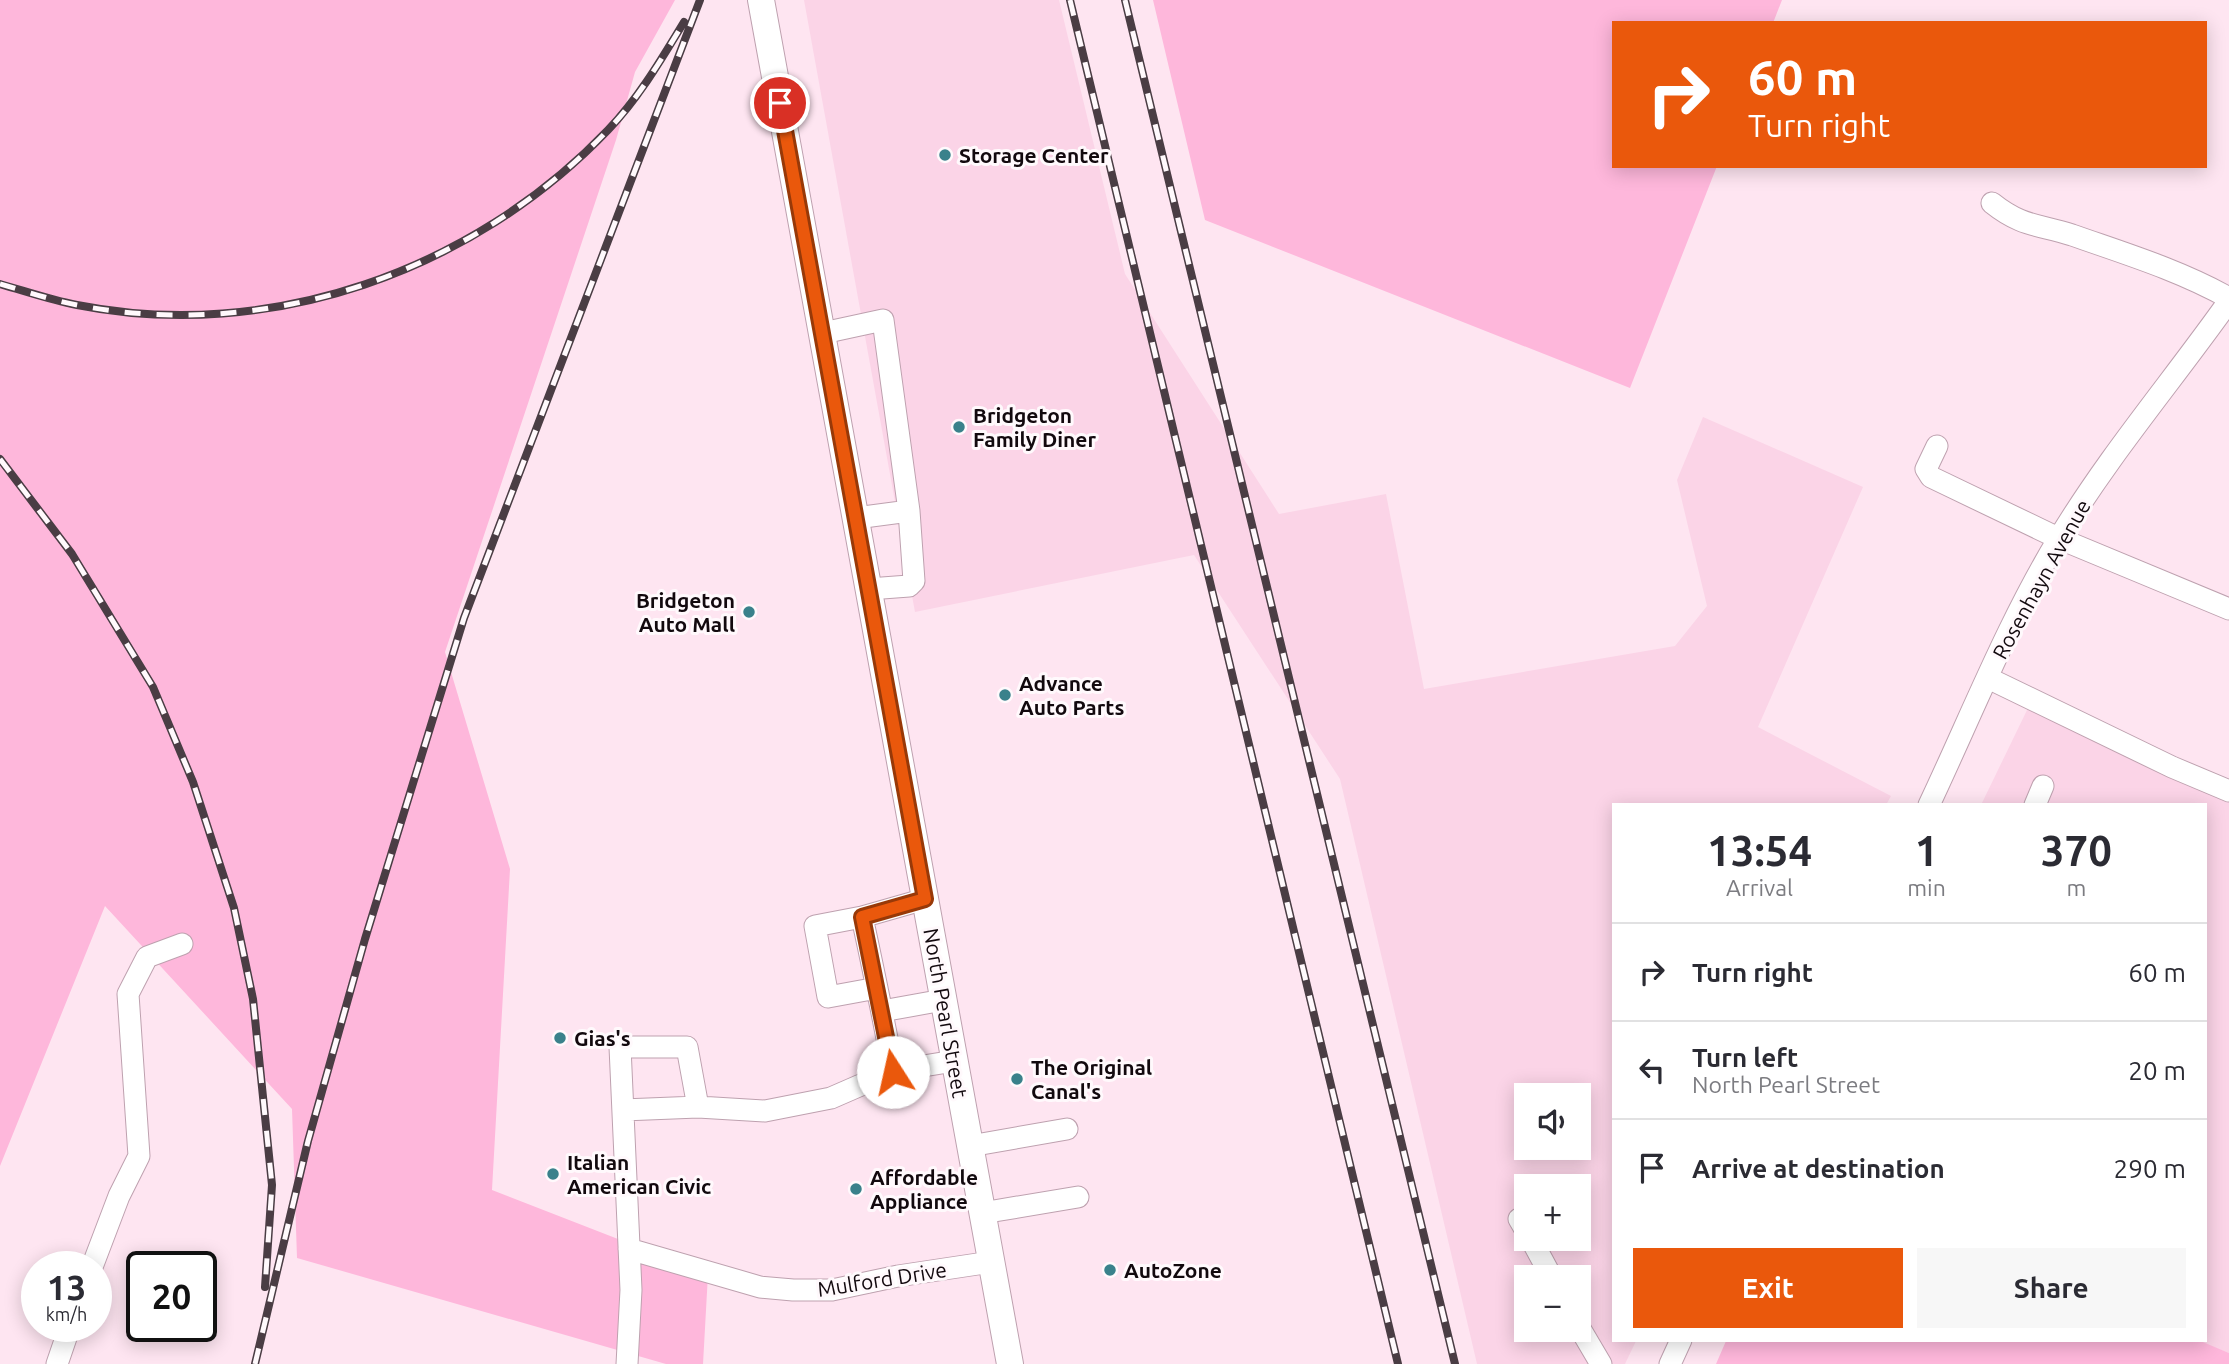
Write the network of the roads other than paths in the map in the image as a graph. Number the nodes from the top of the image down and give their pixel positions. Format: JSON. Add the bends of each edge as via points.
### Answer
{"nodes":[{"id":1,"x":761,"y":0,"type":"edge"},
{"id":2,"x":1992,"y":203,"type":"dead end"},
{"id":3,"x":2229,"y":299,"type":"edge"},
{"id":4,"x":822,"y":333,"type":"junction"},
{"id":5,"x":1937,"y":446,"type":"dead end"},
{"id":6,"x":909,"y":510,"type":"junction"},
{"id":7,"x":856,"y":518,"type":"junction"},
{"id":8,"x":2059,"y":538,"type":"junction"},
{"id":9,"x":869,"y":589,"type":"junction"},
{"id":10,"x":2229,"y":609,"type":"edge"},
{"id":11,"x":1988,"y":678,"type":"junction"},
{"id":12,"x":2229,"y":791,"type":"edge"},
{"id":13,"x":1930,"y":803,"type":"edge"},
{"id":14,"x":925,"y":899,"type":"junction"},
{"id":15,"x":862,"y":917,"type":"junction"},
{"id":16,"x":182,"y":944,"type":"dead end"},
{"id":17,"x":877,"y":988,"type":"junction"},
{"id":18,"x":943,"y":1000,"type":"junction"},
{"id":19,"x":882,"y":1011,"type":"junction"},
{"id":20,"x":954,"y":1061,"type":"junction"},
{"id":21,"x":893,"y":1072,"type":"junction"},
{"id":22,"x":698,"y":1107,"type":"junction"},
{"id":23,"x":623,"y":1110,"type":"junction"},
{"id":24,"x":1067,"y":1129,"type":"dead end"},
{"id":25,"x":970,"y":1146,"type":"junction"},
{"id":26,"x":1078,"y":1197,"type":"dead end"},
{"id":27,"x":982,"y":1213,"type":"junction"},
{"id":28,"x":629,"y":1249,"type":"junction"},
{"id":29,"x":98,"y":1251,"type":"edge"},
{"id":30,"x":991,"y":1262,"type":"junction"},
{"id":31,"x":65,"y":1342,"type":"edge"},
{"id":32,"x":1588,"y":1342,"type":"edge"},
{"id":33,"x":1680,"y":1342,"type":"edge"},
{"id":34,"x":57,"y":1364,"type":"edge"},
{"id":35,"x":627,"y":1364,"type":"edge"},
{"id":36,"x":1010,"y":1364,"type":"edge"},
{"id":37,"x":1601,"y":1364,"type":"edge"},
{"id":38,"x":1670,"y":1364,"type":"edge"}],
"edges":[{"from":1,"to":4,"type":"main road","name":"North Pearl Street"},
{"from":2,"to":3,"type":"street","via":[[2015,221],[2162,266]]},
{"from":3,"to":8,"type":"street","name":"Rosenhayn Avenue"},
{"from":4,"to":6,"type":"street","via":[[883,320]]},
{"from":4,"to":7,"type":"main road","name":"North Pearl Street"},
{"from":5,"to":8,"type":"street","via":[[1926,469],[1931,477]]},
{"from":6,"to":7,"type":"street"},
{"from":6,"to":9,"type":"street","via":[[914,581],[909,586]]},
{"from":7,"to":9,"type":"main road","name":"North Pearl Street"},
{"from":8,"to":10,"type":"street"},
{"from":8,"to":11,"type":"street","name":"Rosenhayn Avenue"},
{"from":9,"to":14,"type":"main road","name":"North Pearl Street"},
{"from":11,"to":12,"type":"street"},
{"from":11,"to":13,"type":"street","name":"Rosenhayn Avenue"},
{"from":14,"to":15,"type":"street"},
{"from":14,"to":18,"type":"main road","name":"North Pearl Street"},
{"from":15,"to":17,"type":"street"},
{"from":15,"to":17,"type":"street","via":[[815,926],[828,997]]},
{"from":16,"to":29,"type":"street","via":[[147,957],[128,994],[139,1156]]},
{"from":17,"to":19,"type":"street"},
{"from":18,"to":19,"type":"street"},
{"from":18,"to":20,"type":"main road","name":"North Pearl Street"},
{"from":19,"to":21,"type":"street"},
{"from":20,"to":21,"type":"street"},
{"from":20,"to":25,"type":"main road","name":"North Pearl Street"},
{"from":21,"to":22,"type":"street","via":[[831,1098],[765,1111]]},
{"from":22,"to":23,"type":"street"},
{"from":22,"to":23,"type":"street","via":[[687,1047],[620,1047]]},
{"from":23,"to":28,"type":"street"},
{"from":24,"to":25,"type":"street"},
{"from":25,"to":27,"type":"main road","name":"North Pearl Street"},
{"from":26,"to":27,"type":"street"},
{"from":27,"to":30,"type":"main road","name":"North Pearl Street"},
{"from":28,"to":30,"type":"street","name":"Mulford Drive","via":[[760,1287],[793,1290],[832,1290]]},
{"from":28,"to":35,"type":"street"},
{"from":30,"to":36,"type":"main road","name":"North Pearl Street"},
{"from":31,"to":34,"type":"street"},
{"from":32,"to":37,"type":"street"},
{"from":33,"to":38,"type":"street"}]}
